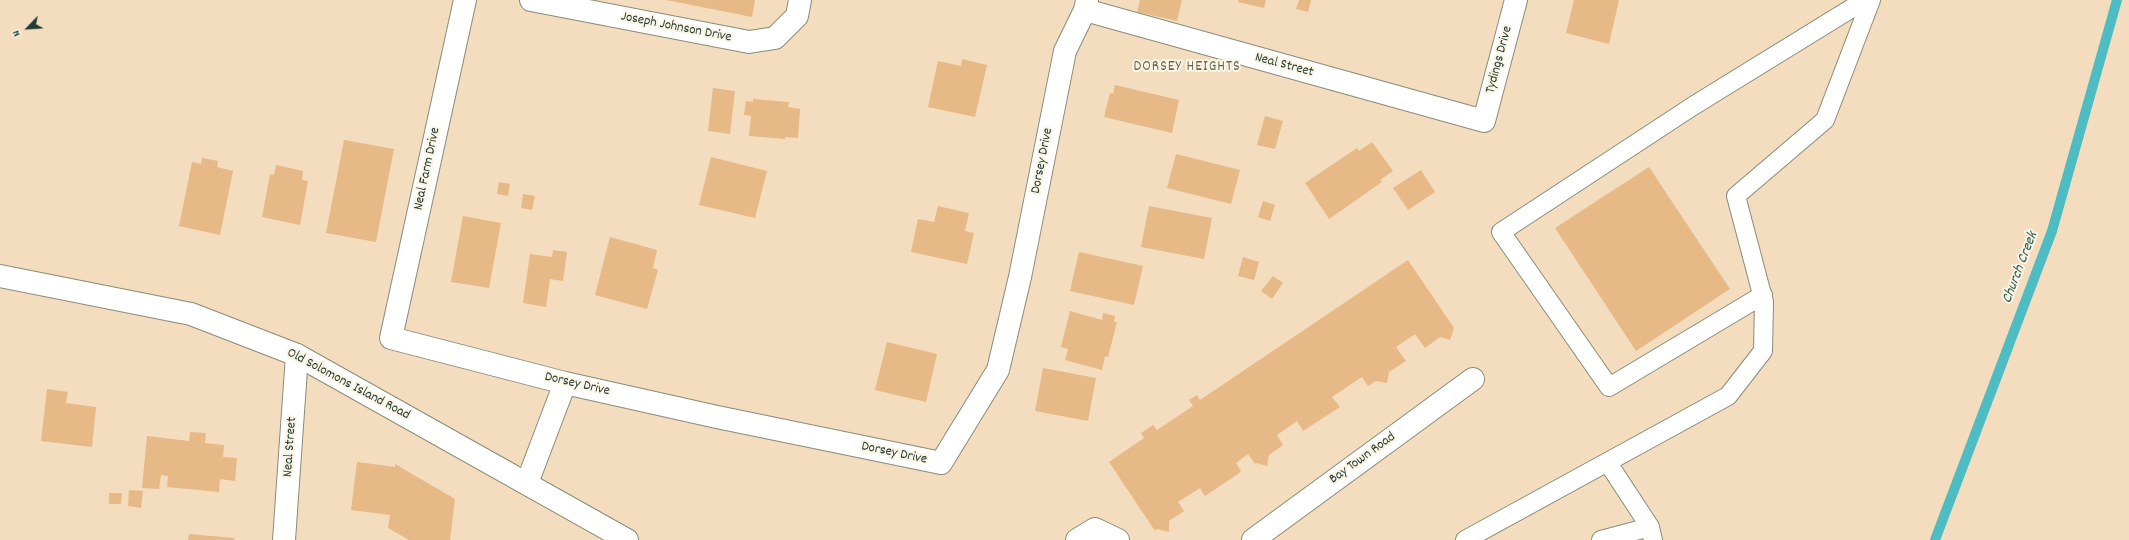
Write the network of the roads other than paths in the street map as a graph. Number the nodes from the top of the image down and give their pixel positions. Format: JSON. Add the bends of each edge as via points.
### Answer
{"nodes":[{"id":1,"x":465,"y":0,"type":"edge"},
{"id":2,"x":531,"y":0,"type":"edge"},
{"id":3,"x":800,"y":0,"type":"edge"},
{"id":4,"x":1516,"y":0,"type":"edge"},
{"id":5,"x":1865,"y":0,"type":"edge"},
{"id":6,"x":1871,"y":0,"type":"edge"},
{"id":7,"x":1086,"y":5,"type":"edge"},
{"id":8,"x":1484,"y":121,"type":"joint"},
{"id":9,"x":0,"y":276,"type":"edge"},
{"id":10,"x":1762,"y":295,"type":"junction"},
{"id":11,"x":392,"y":338,"type":"joint"},
{"id":12,"x":297,"y":355,"type":"junction"},
{"id":13,"x":1473,"y":379,"type":"dead end"},
{"id":14,"x":565,"y":383,"type":"junction"},
{"id":15,"x":1608,"y":463,"type":"junction"},
{"id":16,"x":527,"y":483,"type":"junction"},
{"id":17,"x":1652,"y":534,"type":"edge"},
{"id":18,"x":284,"y":540,"type":"edge"},
{"id":19,"x":627,"y":540,"type":"edge"},
{"id":20,"x":1077,"y":540,"type":"edge"},
{"id":21,"x":1118,"y":540,"type":"edge"},
{"id":22,"x":1253,"y":540,"type":"edge"},
{"id":23,"x":1465,"y":540,"type":"edge"},
{"id":24,"x":1601,"y":540,"type":"edge"}],
"edges":[{"from":1,"to":11,"type":"street","name":"Neal Farm Drive"},
{"from":2,"to":3,"type":"street","name":"Joseph Johnson Drive","via":[[749,42],[775,38],[797,16]]},
{"from":4,"to":8,"type":"street","name":"Tydings Drive"},
{"from":5,"to":10,"type":"lane","via":[[1693,106],[1501,232],[1609,387]]},
{"from":6,"to":10,"type":"lane","via":[[1824,120],[1736,196]]},
{"from":7,"to":8,"type":"street","name":"Neal Street"},
{"from":7,"to":14,"type":"street","name":"Dorsey Drive","via":[[1065,51],[1020,278],[998,370],[941,464]]},
{"from":9,"to":12,"type":"street","name":"Old Solomons Island Road","via":[[191,314]]},
{"from":10,"to":15,"type":"lane","via":[[1762,351],[1728,396]]},
{"from":11,"to":14,"type":"street","name":"Dorsey Drive"},
{"from":12,"to":16,"type":"street","name":"Old Solomons Island Road"},
{"from":12,"to":18,"type":"street","name":"Neal Street"},
{"from":13,"to":22,"type":"street","name":"Bay Town Road"},
{"from":14,"to":16,"type":"street"},
{"from":15,"to":17,"type":"lane"},
{"from":15,"to":23,"type":"lane"},
{"from":16,"to":19,"type":"street","name":"Old Solomons Island Road"},
{"from":17,"to":24,"type":"lane"},
{"from":20,"to":21,"type":"street","via":[[1095,529]]}]}
